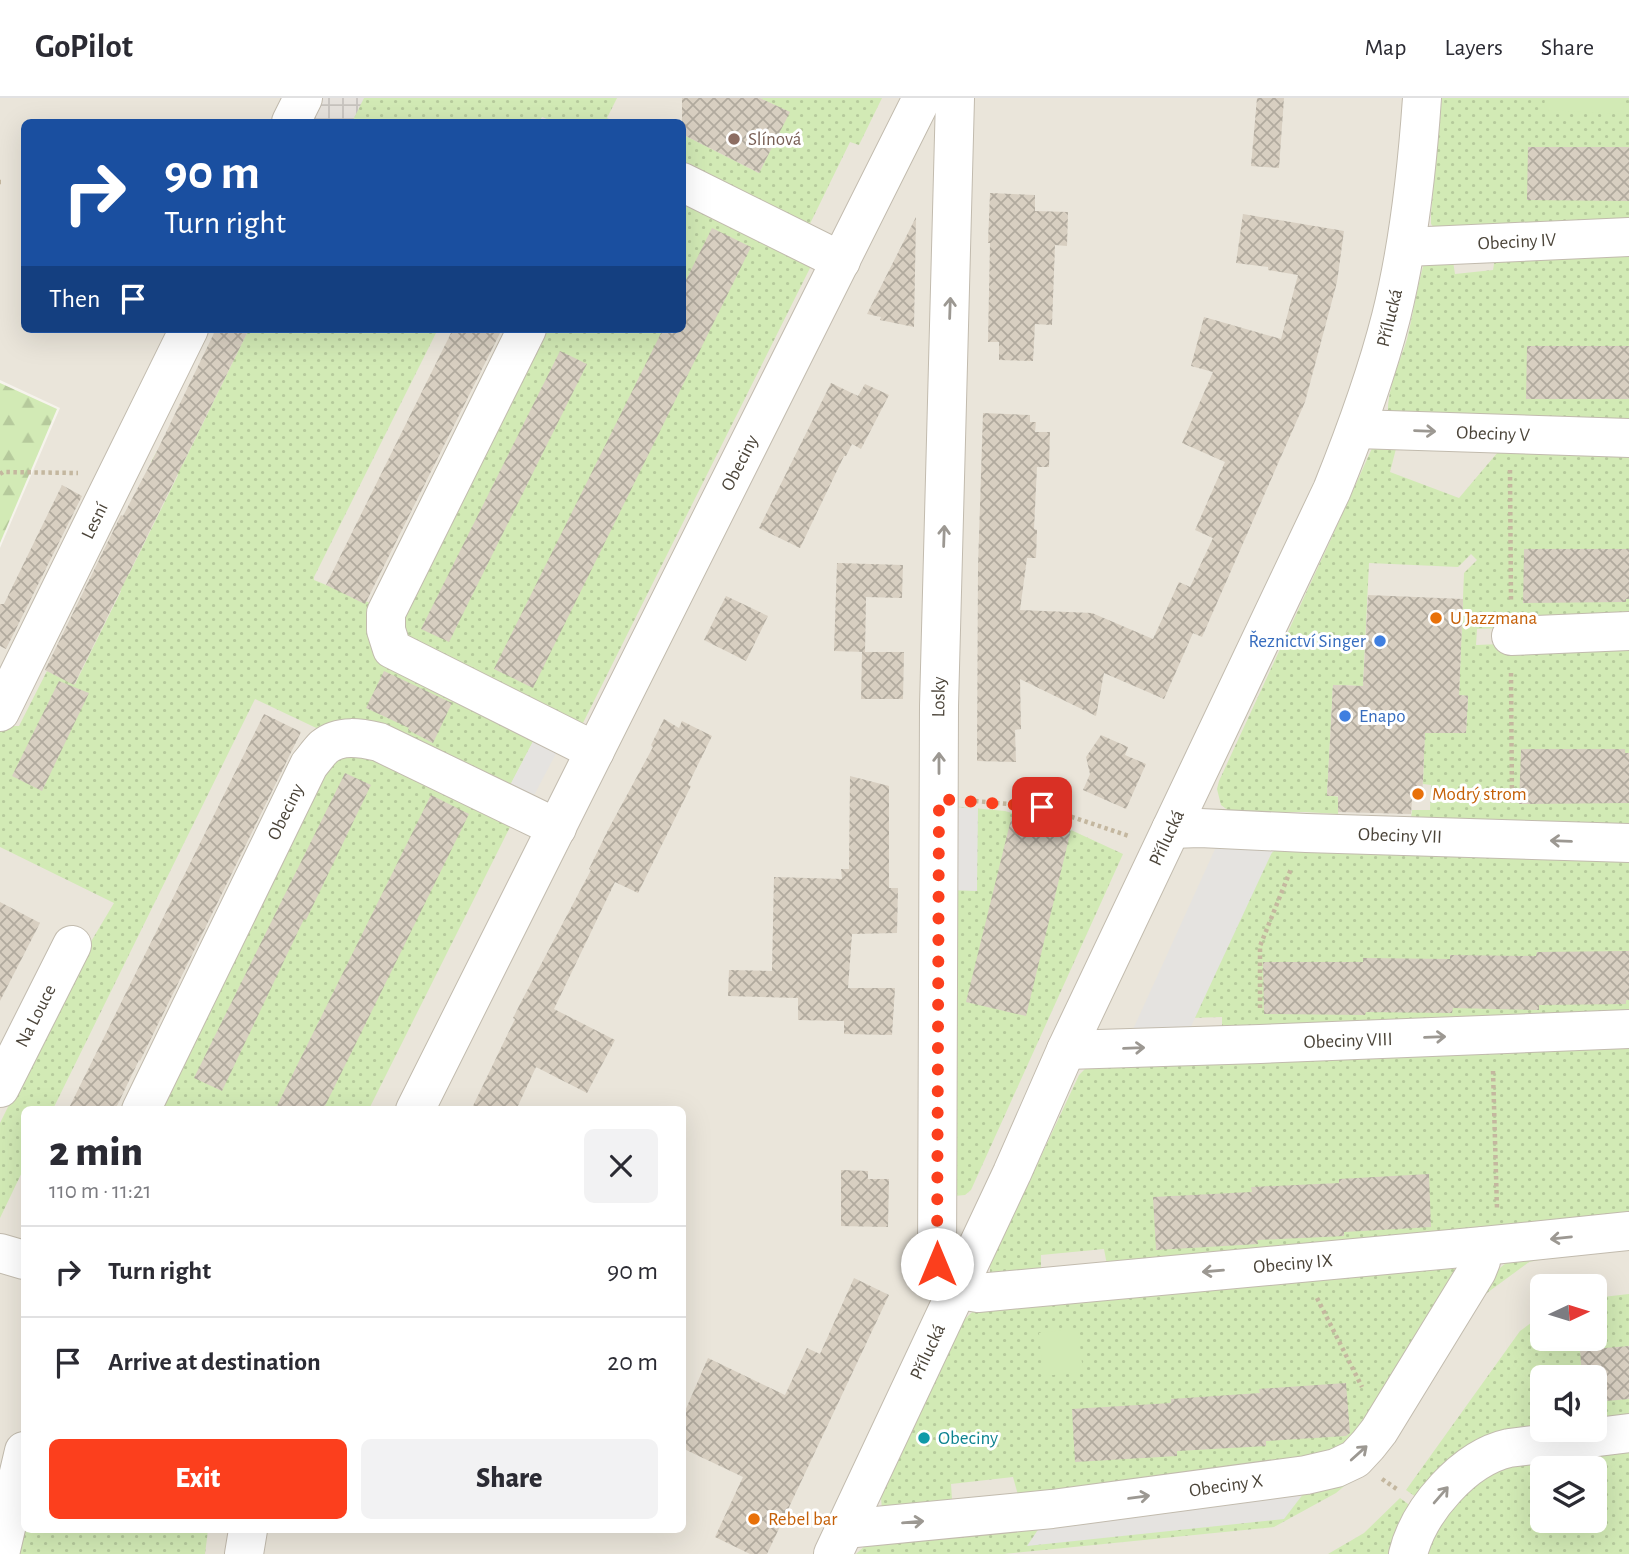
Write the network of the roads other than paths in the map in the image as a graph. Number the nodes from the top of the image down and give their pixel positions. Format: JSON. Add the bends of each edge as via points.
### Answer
{"nodes":[{"id":1,"x":303,"y":98,"type":"edge"},
{"id":2,"x":922,"y":98,"type":"edge"},
{"id":3,"x":955,"y":98,"type":"edge"},
{"id":4,"x":1423,"y":98,"type":"edge"},
{"id":5,"x":292,"y":119,"type":"edge"},
{"id":6,"x":686,"y":184,"type":"edge"},
{"id":7,"x":1629,"y":237,"type":"edge"},
{"id":8,"x":1406,"y":247,"type":"junction"},
{"id":9,"x":841,"y":261,"type":"junction"},
{"id":10,"x":187,"y":333,"type":"edge"},
{"id":11,"x":525,"y":333,"type":"edge"},
{"id":12,"x":1357,"y":429,"type":"junction"},
{"id":13,"x":1629,"y":438,"type":"edge"},
{"id":14,"x":1629,"y":631,"type":"edge"},
{"id":15,"x":1511,"y":636,"type":"dead end"},
{"id":16,"x":0,"y":712,"type":"edge"},
{"id":17,"x":595,"y":751,"type":"junction"},
{"id":18,"x":557,"y":828,"type":"junction"},
{"id":19,"x":1171,"y":829,"type":"junction"},
{"id":20,"x":1629,"y":844,"type":"edge"},
{"id":21,"x":72,"y":945,"type":"dead end"},
{"id":22,"x":1629,"y":1029,"type":"edge"},
{"id":23,"x":1066,"y":1050,"type":"junction"},
{"id":24,"x":0,"y":1088,"type":"edge"},
{"id":25,"x":143,"y":1106,"type":"edge"},
{"id":26,"x":417,"y":1106,"type":"edge"},
{"id":27,"x":1629,"y":1231,"type":"edge"},
{"id":28,"x":1483,"y":1246,"type":"junction"},
{"id":29,"x":0,"y":1253,"type":"edge"},
{"id":30,"x":21,"y":1259,"type":"edge"},
{"id":31,"x":958,"y":1289,"type":"junction"},
{"id":32,"x":1629,"y":1433,"type":"edge"},
{"id":33,"x":21,"y":1464,"type":"edge"},
{"id":34,"x":248,"y":1533,"type":"edge"},
{"id":35,"x":839,"y":1541,"type":"edge"},
{"id":36,"x":0,"y":1554,"type":"edge"},
{"id":37,"x":244,"y":1554,"type":"edge"},
{"id":38,"x":1408,"y":1554,"type":"edge"}],
"edges":[{"from":1,"to":5,"type":"street"},
{"from":2,"to":9,"type":"street","name":"Obeciny"},
{"from":31,"to":3,"type":"street","name":"Losky","one_way":true,"via":[[937,1264],[939,706]]},
{"from":4,"to":8,"type":"street","name":"Přílucká"},
{"from":6,"to":9,"type":"street"},
{"from":7,"to":8,"type":"street","name":"Obeciny IV"},
{"from":8,"to":12,"type":"street","name":"Přílucká","via":[[1392,315]]},
{"from":9,"to":17,"type":"street","name":"Obeciny"},
{"from":10,"to":16,"type":"street","name":"Lesní"},
{"from":11,"to":17,"type":"street","via":[[386,612],[386,630],[392,649]]},
{"from":12,"to":13,"type":"street","name":"Obeciny V","one_way":true},
{"from":12,"to":19,"type":"street","name":"Přílucká"},
{"from":14,"to":15,"type":"street"},
{"from":17,"to":18,"type":"street","name":"Obeciny"},
{"from":18,"to":25,"type":"street","name":"Obeciny","via":[[379,742],[343,738],[325,746],[309,765]]},
{"from":18,"to":26,"type":"street","name":"Obeciny"},
{"from":20,"to":19,"type":"street","name":"Obeciny VII","one_way":true},
{"from":19,"to":23,"type":"street","name":"Přílucká"},
{"from":21,"to":24,"type":"street","name":"Na Louce"},
{"from":23,"to":22,"type":"street","name":"Obeciny VIII","one_way":true},
{"from":23,"to":31,"type":"street","name":"Přílucká"},
{"from":27,"to":28,"type":"street","name":"Obeciny IX","one_way":true},
{"from":28,"to":31,"type":"street","name":"Obeciny IX","one_way":true,"via":[[978,1293]]},
{"from":35,"to":28,"type":"street","name":"Obeciny X","one_way":true,"via":[[1336,1468],[1367,1445],[1477,1271]]},
{"from":29,"to":30,"type":"street"},
{"from":31,"to":35,"type":"street","name":"Přílucká"},
{"from":38,"to":32,"type":"street","one_way":true,"via":[[1427,1512],[1458,1475],[1481,1458],[1509,1448]]},
{"from":33,"to":36,"type":"street"},
{"from":34,"to":37,"type":"street"}]}
